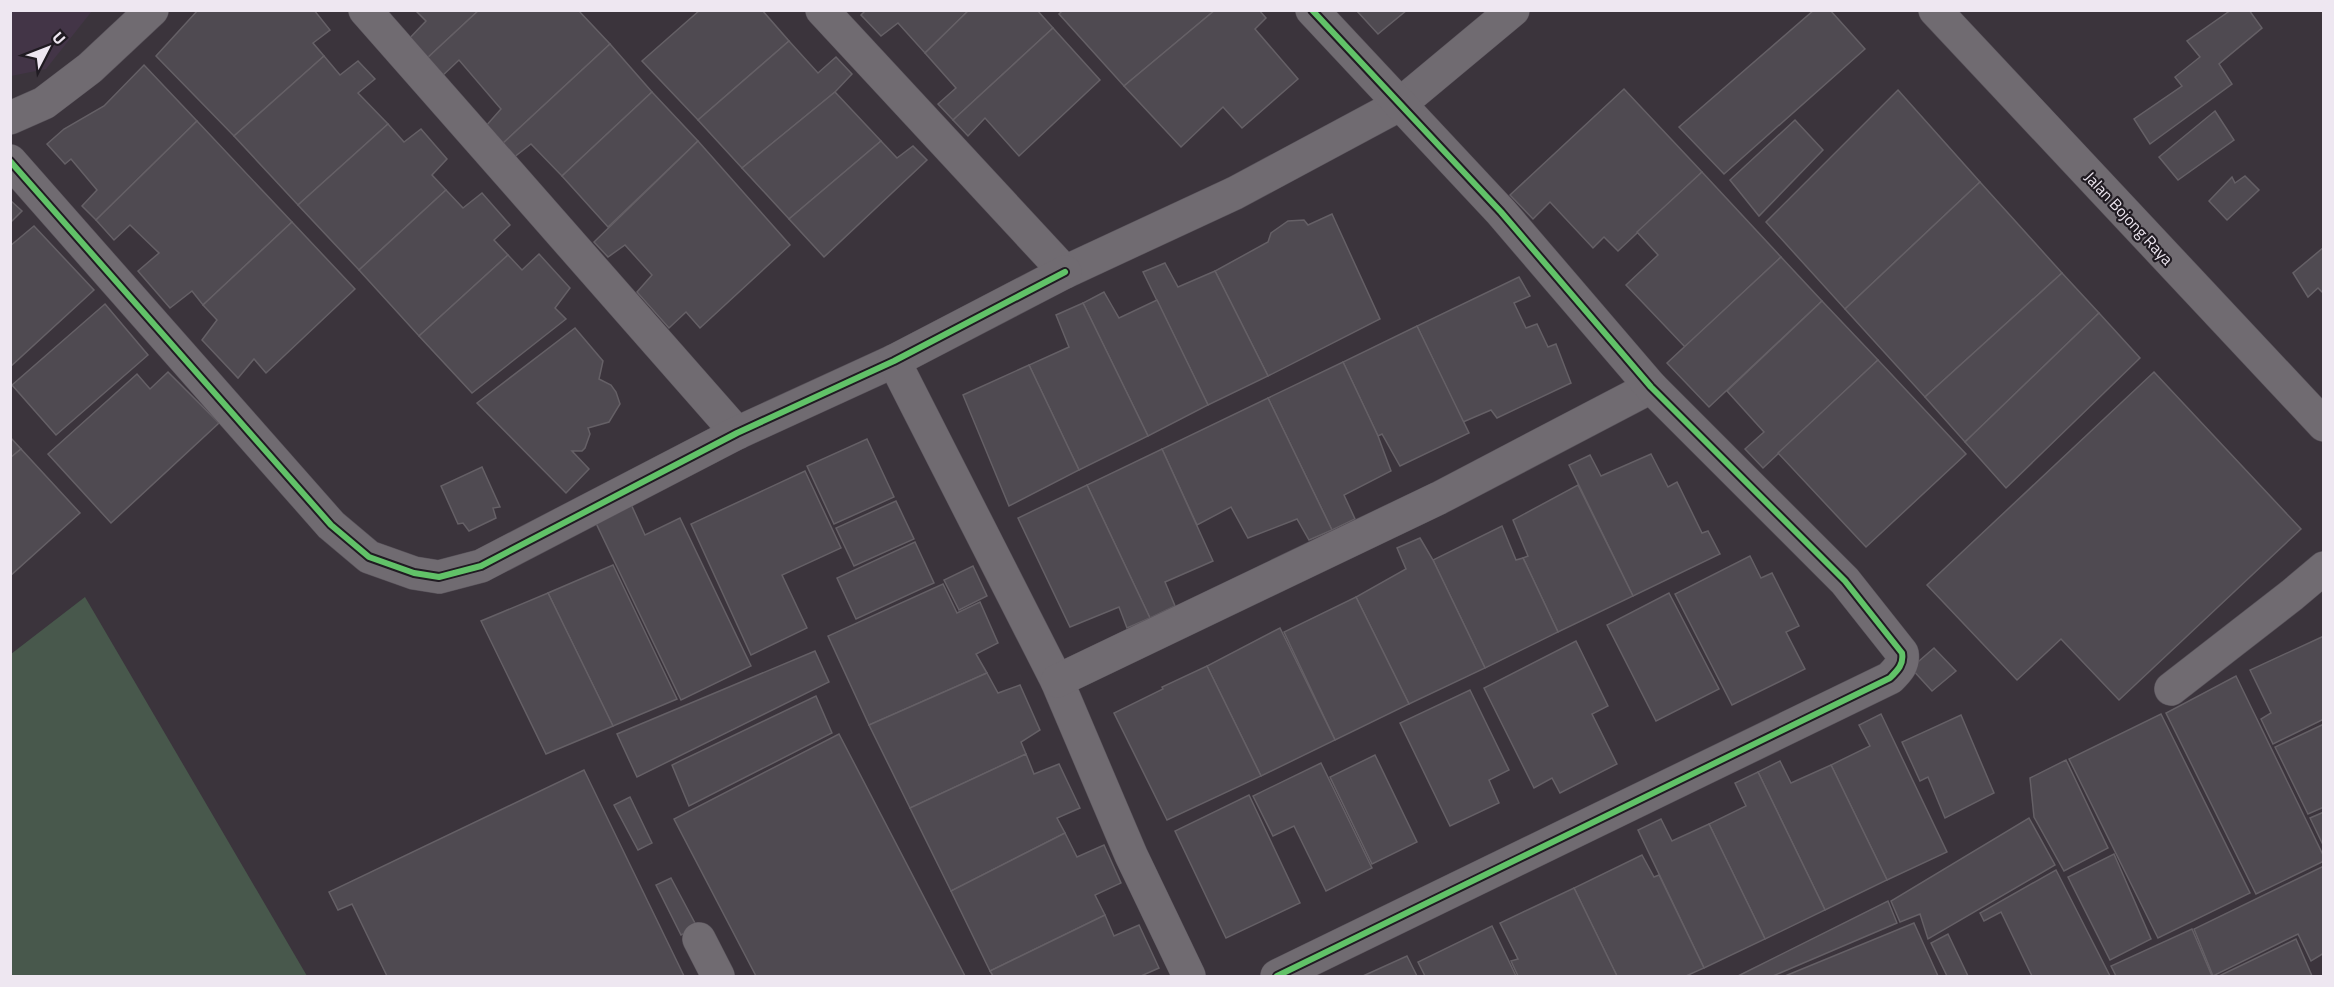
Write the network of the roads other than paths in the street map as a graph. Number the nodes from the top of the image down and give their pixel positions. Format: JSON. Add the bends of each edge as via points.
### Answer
{"nodes":[{"id":1,"x":152,"y":10,"type":"edge"},
{"id":2,"x":365,"y":10,"type":"edge"},
{"id":3,"x":822,"y":10,"type":"edge"},
{"id":4,"x":1312,"y":10,"type":"edge"},
{"id":5,"x":1513,"y":10,"type":"edge"},
{"id":6,"x":1935,"y":10,"type":"edge"},
{"id":7,"x":1399,"y":105,"type":"junction"},
{"id":8,"x":10,"y":118,"type":"edge"},
{"id":9,"x":10,"y":161,"type":"edge"},
{"id":10,"x":1065,"y":272,"type":"junction"},
{"id":11,"x":894,"y":361,"type":"junction"},
{"id":12,"x":1651,"y":387,"type":"junction"},
{"id":13,"x":2324,"y":425,"type":"edge"},
{"id":14,"x":737,"y":433,"type":"junction"},
{"id":15,"x":2324,"y":568,"type":"edge"},
{"id":16,"x":1057,"y":681,"type":"junction"},
{"id":17,"x":2171,"y":689,"type":"dead end"},
{"id":18,"x":699,"y":939,"type":"dead end"},
{"id":19,"x":718,"y":976,"type":"edge"},
{"id":20,"x":1189,"y":976,"type":"edge"},
{"id":21,"x":1277,"y":976,"type":"edge"}],
"edges":[{"from":1,"to":8,"type":"street","via":[[125,38],[44,103]]},
{"from":2,"to":14,"type":"street"},
{"from":3,"to":10,"type":"street"},
{"from":4,"to":7,"type":"street"},
{"from":5,"to":7,"type":"street"},
{"from":6,"to":13,"type":"street","name":"Jalan Bojong Raya"},
{"from":7,"to":10,"type":"street","via":[[1235,193]]},
{"from":7,"to":12,"type":"street","via":[[1501,212]]},
{"from":9,"to":14,"type":"street","via":[[331,525],[369,557],[393,566],[439,577],[481,566]]},
{"from":10,"to":11,"type":"street"},
{"from":11,"to":14,"type":"street"},
{"from":11,"to":16,"type":"street"},
{"from":12,"to":16,"type":"street","via":[[1439,498]]},
{"from":12,"to":21,"type":"street","via":[[1845,581],[1902,652],[1901,665],[1890,678]]},
{"from":15,"to":17,"type":"street"},
{"from":16,"to":20,"type":"street","via":[[1131,855]]},
{"from":18,"to":19,"type":"street"}]}
